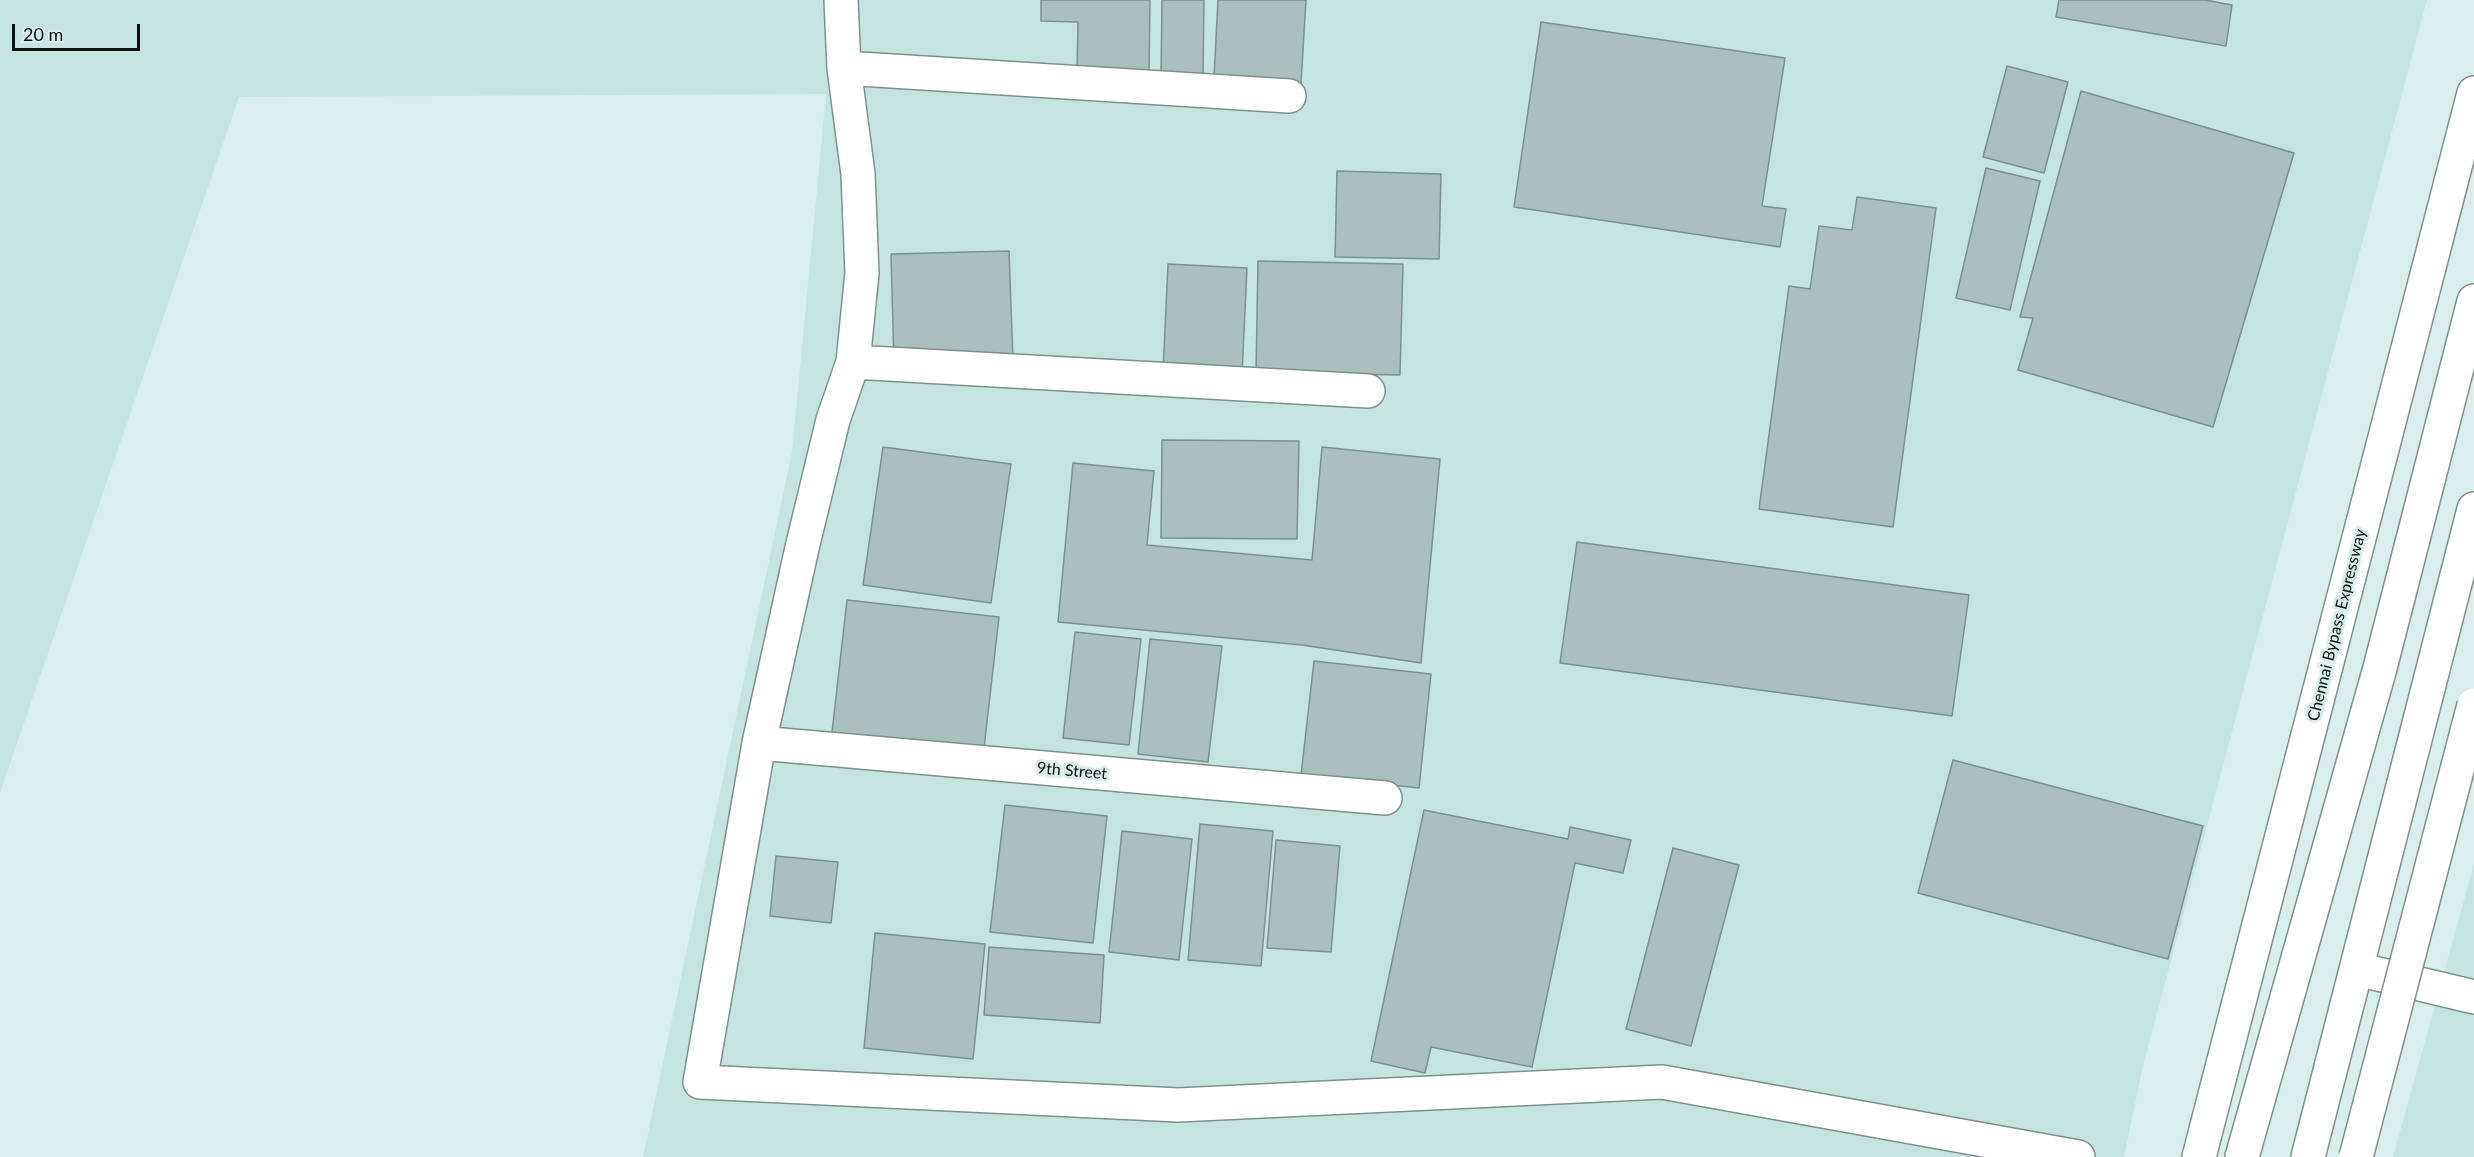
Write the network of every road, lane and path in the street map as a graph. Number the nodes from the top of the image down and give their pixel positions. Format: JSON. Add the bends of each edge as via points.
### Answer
{"nodes":[{"id":1,"x":841,"y":0,"type":"edge"},
{"id":2,"x":844,"y":68,"type":"junction"},
{"id":3,"x":2474,"y":93,"type":"edge"},
{"id":4,"x":1289,"y":96,"type":"dead end"},
{"id":5,"x":2474,"y":301,"type":"edge"},
{"id":6,"x":854,"y":362,"type":"junction"},
{"id":7,"x":1368,"y":391,"type":"dead end"},
{"id":8,"x":2474,"y":509,"type":"edge"},
{"id":9,"x":2474,"y":705,"type":"edge"},
{"id":10,"x":759,"y":743,"type":"junction"},
{"id":11,"x":1385,"y":798,"type":"dead end"},
{"id":12,"x":2357,"y":969,"type":"junction"},
{"id":13,"x":2474,"y":997,"type":"edge"},
{"id":14,"x":2078,"y":1157,"type":"edge"},
{"id":15,"x":2199,"y":1157,"type":"edge"},
{"id":16,"x":2242,"y":1157,"type":"edge"},
{"id":17,"x":2308,"y":1157,"type":"edge"},
{"id":18,"x":2356,"y":1157,"type":"edge"}],
"edges":[{"from":1,"to":2,"type":"main road"},
{"from":2,"to":4,"type":"main road"},
{"from":2,"to":6,"type":"main road","via":[[858,174],[862,273]]},
{"from":3,"to":15,"type":"main road","name":"Chennai Bypass Expressway"},
{"from":5,"to":16,"type":"main road","via":[[2380,668]]},
{"from":6,"to":7,"type":"main road"},
{"from":6,"to":10,"type":"main road","via":[[833,420]]},
{"from":8,"to":12,"type":"main road"},
{"from":9,"to":18,"type":"main road","bridge":true},
{"from":10,"to":11,"type":"main road","name":"9th Street"},
{"from":10,"to":14,"type":"main road","via":[[700,1082],[1178,1105],[1662,1082]]},
{"from":12,"to":13,"type":"main road"},
{"from":12,"to":17,"type":"main road"}]}
